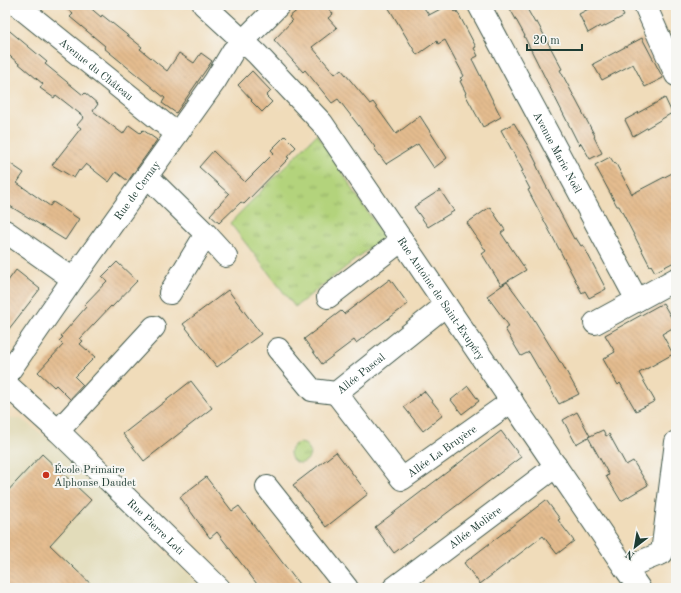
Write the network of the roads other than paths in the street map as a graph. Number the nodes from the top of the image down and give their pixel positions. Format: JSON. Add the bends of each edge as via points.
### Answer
{"nodes":[{"id":1,"x":17,"y":5,"type":"edge"},
{"id":2,"x":204,"y":5,"type":"edge"},
{"id":3,"x":279,"y":5,"type":"edge"},
{"id":4,"x":479,"y":5,"type":"edge"},
{"id":5,"x":645,"y":5,"type":"edge"},
{"id":6,"x":243,"y":41,"type":"junction"},
{"id":7,"x":676,"y":75,"type":"edge"},
{"id":8,"x":177,"y":134,"type":"junction"},
{"id":9,"x":147,"y":176,"type":"junction"},
{"id":10,"x":5,"y":231,"type":"edge"},
{"id":11,"x":206,"y":234,"type":"junction"},
{"id":12,"x":402,"y":240,"type":"junction"},
{"id":13,"x":226,"y":256,"type":"dead end"},
{"id":14,"x":73,"y":279,"type":"junction"},
{"id":15,"x":676,"y":280,"type":"edge"},
{"id":16,"x":170,"y":293,"type":"dead end"},
{"id":17,"x":328,"y":297,"type":"dead end"},
{"id":18,"x":637,"y":300,"type":"junction"},
{"id":19,"x":446,"y":305,"type":"junction"},
{"id":20,"x":595,"y":323,"type":"dead end"},
{"id":21,"x":154,"y":327,"type":"dead end"},
{"id":22,"x":278,"y":348,"type":"dead end"},
{"id":23,"x":5,"y":384,"type":"edge"},
{"id":24,"x":336,"y":392,"type":"junction"},
{"id":25,"x":512,"y":401,"type":"junction"},
{"id":26,"x":58,"y":431,"type":"junction"},
{"id":27,"x":676,"y":442,"type":"edge"},
{"id":28,"x":556,"y":466,"type":"junction"},
{"id":29,"x":267,"y":487,"type":"dead end"},
{"id":30,"x":669,"y":555,"type":"edge"},
{"id":31,"x":625,"y":568,"type":"junction"},
{"id":32,"x":219,"y":588,"type":"edge"},
{"id":33,"x":347,"y":588,"type":"edge"},
{"id":34,"x":394,"y":588,"type":"edge"},
{"id":35,"x":639,"y":588,"type":"edge"}],
"edges":[{"from":1,"to":8,"type":"street","name":"Avenue du Château"},
{"from":2,"to":6,"type":"street","name":"Rue Antoine de Saint-Exupéry"},
{"from":3,"to":6,"type":"street","name":"Rue de Cernay"},
{"from":4,"to":18,"type":"street","name":"Avenue Marie Noël"},
{"from":5,"to":7,"type":"street"},
{"from":6,"to":8,"type":"street","name":"Rue de Cernay","via":[[233,51],[216,81]]},
{"from":6,"to":12,"type":"street","name":"Rue Antoine de Saint-Exupéry","via":[[322,123]]},
{"from":8,"to":9,"type":"street","name":"Rue de Cernay"},
{"from":9,"to":11,"type":"street"},
{"from":9,"to":14,"type":"street","name":"Rue de Cernay"},
{"from":10,"to":14,"type":"street"},
{"from":11,"to":13,"type":"street"},
{"from":11,"to":16,"type":"street"},
{"from":12,"to":17,"type":"street"},
{"from":12,"to":19,"type":"street","name":"Rue Antoine de Saint-Exupéry"},
{"from":14,"to":23,"type":"street","name":"Rue de Cernay","via":[[8,373]]},
{"from":15,"to":18,"type":"street"},
{"from":18,"to":20,"type":"street"},
{"from":19,"to":24,"type":"street","name":"Allée Pascal"},
{"from":19,"to":25,"type":"street","name":"Rue Antoine de Saint-Exupéry"},
{"from":21,"to":26,"type":"street"},
{"from":22,"to":24,"type":"street","name":"Allée Pascal","via":[[312,390]]},
{"from":23,"to":26,"type":"street","name":"Rue Pierre Loti"},
{"from":24,"to":25,"type":"street","name":"Allée La Bruyère","via":[[402,479]]},
{"from":25,"to":28,"type":"street","name":"Rue Antoine de Saint-Exupéry"},
{"from":26,"to":32,"type":"street","name":"Rue Pierre Loti","via":[[165,544]]},
{"from":27,"to":30,"type":"street"},
{"from":28,"to":31,"type":"street","name":"Rue Antoine de Saint-Exupéry"},
{"from":28,"to":34,"type":"street","name":"Allée Molière"},
{"from":29,"to":33,"type":"street"},
{"from":30,"to":31,"type":"street"},
{"from":31,"to":35,"type":"street","name":"Rue Antoine de Saint-Exupéry"}]}
